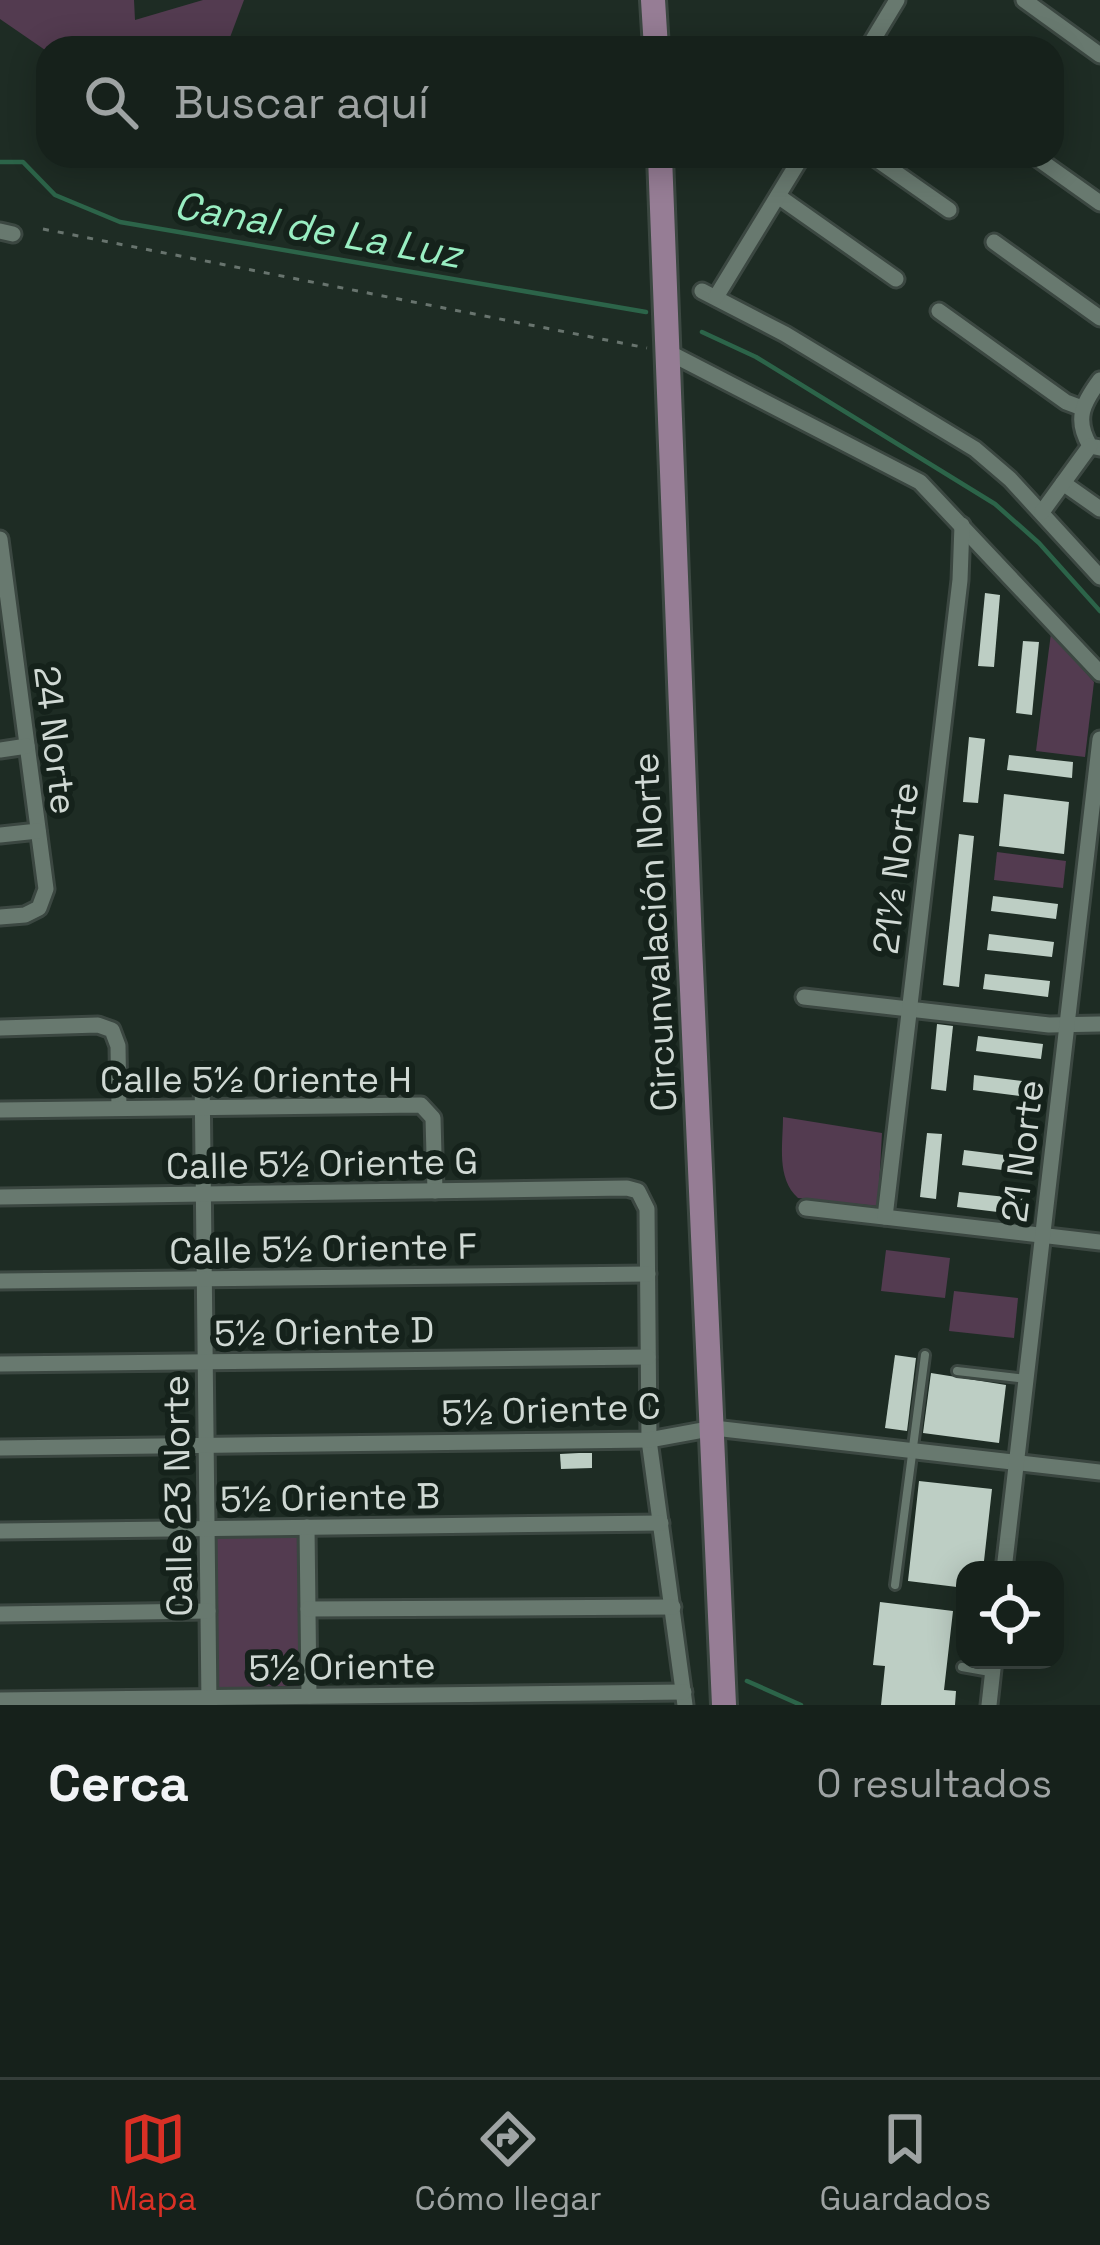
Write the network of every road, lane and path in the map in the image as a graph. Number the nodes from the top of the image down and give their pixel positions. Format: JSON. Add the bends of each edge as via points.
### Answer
{"nodes":[{"id":1,"x":653,"y":0,"type":"edge"},
{"id":2,"x":897,"y":0,"type":"edge"},
{"id":3,"x":1024,"y":0,"type":"edge"},
{"id":4,"x":655,"y":36,"type":"edge"},
{"id":5,"x":879,"y":36,"type":"edge"},
{"id":6,"x":1100,"y":55,"type":"edge"},
{"id":7,"x":660,"y":168,"type":"edge"},
{"id":8,"x":795,"y":168,"type":"edge"},
{"id":9,"x":889,"y":168,"type":"edge"},
{"id":10,"x":1051,"y":168,"type":"edge"},
{"id":11,"x":778,"y":196,"type":"junction"},
{"id":12,"x":1100,"y":203,"type":"edge"},
{"id":13,"x":949,"y":210,"type":"dead end"},
{"id":14,"x":43,"y":229,"type":"dead end"},
{"id":15,"x":994,"y":242,"type":"dead end"},
{"id":16,"x":896,"y":279,"type":"dead end"},
{"id":17,"x":939,"y":310,"type":"dead end"},
{"id":18,"x":1100,"y":318,"type":"edge"},
{"id":19,"x":668,"y":352,"type":"junction"},
{"id":20,"x":1100,"y":380,"type":"edge"},
{"id":21,"x":1082,"y":408,"type":"junction"},
{"id":22,"x":1095,"y":447,"type":"edge"},
{"id":23,"x":1063,"y":483,"type":"junction"},
{"id":24,"x":1100,"y":509,"type":"edge"},
{"id":25,"x":1042,"y":512,"type":"junction"},
{"id":26,"x":962,"y":525,"type":"junction"},
{"id":27,"x":0,"y":538,"type":"edge"},
{"id":28,"x":1100,"y":577,"type":"edge"},
{"id":29,"x":3,"y":590,"type":"edge"},
{"id":30,"x":9,"y":672,"type":"edge"},
{"id":31,"x":1100,"y":673,"type":"edge"},
{"id":32,"x":1100,"y":739,"type":"edge"},
{"id":33,"x":27,"y":746,"type":"junction"},
{"id":34,"x":0,"y":750,"type":"edge"},
{"id":35,"x":38,"y":831,"type":"junction"},
{"id":36,"x":0,"y":835,"type":"edge"},
{"id":37,"x":0,"y":917,"type":"edge"},
{"id":38,"x":804,"y":997,"type":"dead end"},
{"id":39,"x":909,"y":1009,"type":"junction"},
{"id":40,"x":1067,"y":1024,"type":"junction"},
{"id":41,"x":1100,"y":1024,"type":"edge"},
{"id":42,"x":0,"y":1028,"type":"edge"},
{"id":43,"x":202,"y":1071,"type":"dead end"},
{"id":44,"x":202,"y":1107,"type":"junction"},
{"id":45,"x":119,"y":1108,"type":"junction"},
{"id":46,"x":0,"y":1109,"type":"edge"},
{"id":47,"x":434,"y":1191,"type":"junction"},
{"id":48,"x":203,"y":1195,"type":"junction"},
{"id":49,"x":0,"y":1197,"type":"edge"},
{"id":50,"x":806,"y":1208,"type":"dead end"},
{"id":51,"x":885,"y":1217,"type":"junction"},
{"id":52,"x":1043,"y":1235,"type":"junction"},
{"id":53,"x":1100,"y":1242,"type":"edge"},
{"id":54,"x":648,"y":1274,"type":"junction"},
{"id":55,"x":204,"y":1279,"type":"junction"},
{"id":56,"x":0,"y":1281,"type":"edge"},
{"id":57,"x":926,"y":1355,"type":"dead end"},
{"id":58,"x":648,"y":1357,"type":"junction"},
{"id":59,"x":205,"y":1362,"type":"junction"},
{"id":60,"x":0,"y":1364,"type":"edge"},
{"id":61,"x":957,"y":1371,"type":"dead end"},
{"id":62,"x":1026,"y":1379,"type":"junction"},
{"id":63,"x":714,"y":1428,"type":"junction"},
{"id":64,"x":649,"y":1440,"type":"junction"},
{"id":65,"x":206,"y":1445,"type":"junction"},
{"id":66,"x":0,"y":1448,"type":"edge"},
{"id":67,"x":913,"y":1451,"type":"junction"},
{"id":68,"x":1016,"y":1463,"type":"junction"},
{"id":69,"x":1100,"y":1472,"type":"edge"},
{"id":70,"x":661,"y":1523,"type":"junction"},
{"id":71,"x":307,"y":1527,"type":"junction"},
{"id":72,"x":207,"y":1529,"type":"junction"},
{"id":73,"x":0,"y":1531,"type":"edge"},
{"id":74,"x":1005,"y":1561,"type":"edge"},
{"id":75,"x":896,"y":1585,"type":"dead end"},
{"id":76,"x":674,"y":1607,"type":"junction"},
{"id":77,"x":308,"y":1609,"type":"junction"},
{"id":78,"x":208,"y":1611,"type":"junction"},
{"id":79,"x":0,"y":1614,"type":"edge"},
{"id":80,"x":993,"y":1669,"type":"edge"},
{"id":81,"x":308,"y":1696,"type":"junction"},
{"id":82,"x":685,"y":1699,"type":"edge"},
{"id":83,"x":0,"y":1700,"type":"edge"},
{"id":84,"x":209,"y":1701,"type":"edge"},
{"id":85,"x":724,"y":1705,"type":"edge"},
{"id":86,"x":988,"y":1705,"type":"edge"}],
"edges":[{"from":1,"to":4,"type":"main road"},
{"from":2,"to":5,"type":"street"},
{"from":3,"to":6,"type":"street"},
{"from":7,"to":19,"type":"main road","name":"Circunvalación Norte"},
{"from":8,"to":11,"type":"street"},
{"from":9,"to":13,"type":"street"},
{"from":10,"to":12,"type":"street"},
{"from":11,"to":16,"type":"street"},
{"from":11,"to":25,"type":"street","via":[[709,294],[975,449]]},
{"from":14,"to":19,"type":"path"},
{"from":15,"to":18,"type":"street"},
{"from":17,"to":21,"type":"street"},
{"from":19,"to":26,"type":"street","via":[[920,482]]},
{"from":19,"to":63,"type":"main road","name":"Circunvalación Norte"},
{"from":20,"to":21,"type":"street"},
{"from":21,"to":22,"type":"street","via":[[1082,428]]},
{"from":22,"to":23,"type":"street"},
{"from":23,"to":24,"type":"street"},
{"from":23,"to":25,"type":"street"},
{"from":25,"to":28,"type":"street"},
{"from":26,"to":31,"type":"street"},
{"from":26,"to":39,"type":"street","name":"21½ Norte"},
{"from":27,"to":29,"type":"street","name":"24 Norte"},
{"from":29,"to":30,"type":"street","name":"24 Norte"},
{"from":30,"to":33,"type":"street","name":"24 Norte"},
{"from":32,"to":40,"type":"street","name":"21 Norte"},
{"from":33,"to":34,"type":"street"},
{"from":33,"to":35,"type":"street","name":"24 Norte"},
{"from":35,"to":36,"type":"street"},
{"from":35,"to":37,"type":"street","name":"24 Norte","via":[[46,890],[39,908]]},
{"from":38,"to":39,"type":"street"},
{"from":39,"to":40,"type":"street"},
{"from":39,"to":51,"type":"street","name":"21½ Norte"},
{"from":40,"to":41,"type":"street"},
{"from":40,"to":52,"type":"street","name":"21 Norte"},
{"from":42,"to":45,"type":"street","via":[[108,1027],[118,1040]]},
{"from":43,"to":44,"type":"street","name":"Calle 23 Norte"},
{"from":44,"to":45,"type":"street","name":"Calle 5½ Oriente H"},
{"from":44,"to":47,"type":"street","name":"Calle 5½ Oriente H","via":[[421,1105],[433,1118]]},
{"from":44,"to":48,"type":"street","name":"Calle 23 Norte"},
{"from":45,"to":46,"type":"street","name":"Calle 5½ Oriente H"},
{"from":47,"to":48,"type":"street","name":"Calle 5½ Oriente G"},
{"from":47,"to":54,"type":"street","name":"Calle 5½ Oriente G","via":[[627,1188],[646,1204]]},
{"from":48,"to":49,"type":"street","name":"Calle 5½ Oriente G"},
{"from":48,"to":55,"type":"street","name":"Calle 23 Norte"},
{"from":50,"to":51,"type":"street"},
{"from":51,"to":52,"type":"street"},
{"from":52,"to":53,"type":"street"},
{"from":52,"to":62,"type":"street","name":"21 Norte"},
{"from":54,"to":55,"type":"street","name":"Calle 5½ Oriente F"},
{"from":54,"to":58,"type":"street"},
{"from":55,"to":56,"type":"street","name":"Calle 5½ Oriente F"},
{"from":55,"to":59,"type":"street","name":"Calle 23 Norte"},
{"from":57,"to":67,"type":"lane"},
{"from":58,"to":59,"type":"street","name":"5½ Oriente D"},
{"from":58,"to":64,"type":"street"},
{"from":59,"to":60,"type":"street","name":"5½ Oriente D"},
{"from":59,"to":65,"type":"street","name":"Calle 23 Norte"},
{"from":61,"to":62,"type":"lane"},
{"from":62,"to":68,"type":"street","name":"21 Norte"},
{"from":63,"to":64,"type":"street","name":"5½ Oriente C"},
{"from":63,"to":67,"type":"street","name":"5½ Oriente C"},
{"from":63,"to":85,"type":"main road","name":"Circunvalación Norte"},
{"from":64,"to":65,"type":"street","name":"5½ Oriente C"},
{"from":64,"to":70,"type":"street"},
{"from":65,"to":66,"type":"street","name":"5½ Oriente C"},
{"from":65,"to":72,"type":"street","name":"Calle 23 Norte"},
{"from":67,"to":68,"type":"street","name":"5½ Oriente C"},
{"from":67,"to":75,"type":"lane"},
{"from":68,"to":69,"type":"street","name":"5½ Oriente C"},
{"from":68,"to":74,"type":"street","name":"21 Norte"},
{"from":70,"to":71,"type":"street","name":"5½ Oriente B"},
{"from":70,"to":76,"type":"street"},
{"from":71,"to":72,"type":"street","name":"5½ Oriente B"},
{"from":71,"to":77,"type":"street"},
{"from":72,"to":73,"type":"street","name":"5½ Oriente B"},
{"from":72,"to":78,"type":"street","name":"Calle 23 Norte"},
{"from":76,"to":77,"type":"street"},
{"from":76,"to":82,"type":"street"},
{"from":77,"to":81,"type":"street"},
{"from":78,"to":79,"type":"street"},
{"from":78,"to":84,"type":"street","name":"Calle 23 Norte"},
{"from":80,"to":86,"type":"street"},
{"from":81,"to":82,"type":"street","name":"5½ Oriente"},
{"from":81,"to":84,"type":"street","name":"5½ Oriente"},
{"from":83,"to":84,"type":"street","name":"5½ Oriente"}]}
